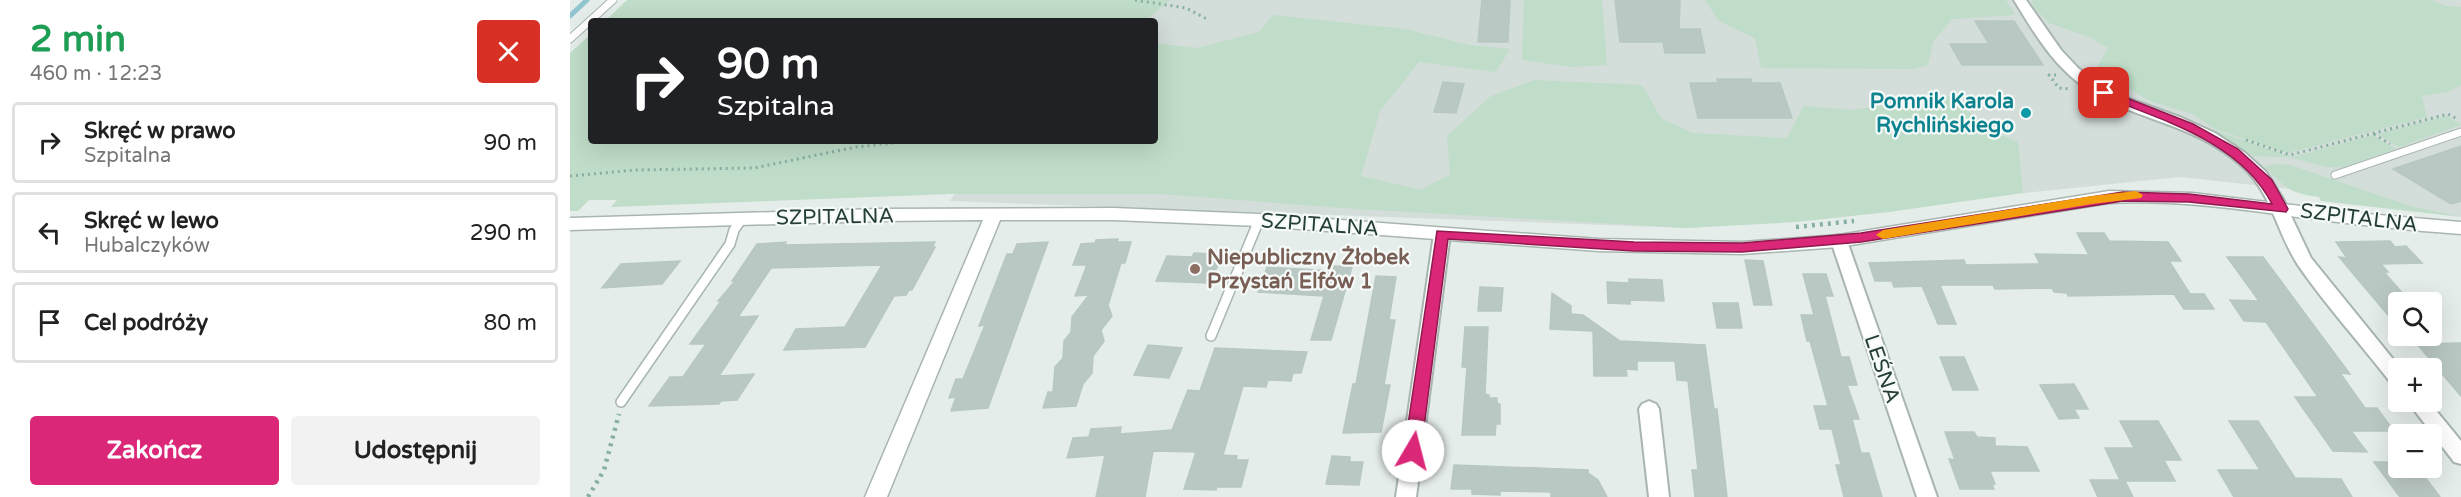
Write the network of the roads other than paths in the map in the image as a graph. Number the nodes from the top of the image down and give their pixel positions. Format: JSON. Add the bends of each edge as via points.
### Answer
{"nodes":[{"id":1,"x":613,"y":0,"type":"edge"},
{"id":2,"x":2020,"y":0,"type":"edge"},
{"id":3,"x":593,"y":18,"type":"edge"},
{"id":4,"x":588,"y":23,"type":"edge"},
{"id":5,"x":570,"y":39,"type":"edge"},
{"id":6,"x":2461,"y":132,"type":"edge"},
{"id":7,"x":2335,"y":175,"type":"dead end"},
{"id":8,"x":2281,"y":209,"type":"junction"},
{"id":9,"x":994,"y":214,"type":"junction"},
{"id":10,"x":741,"y":220,"type":"junction"},
{"id":11,"x":1258,"y":220,"type":"junction"},
{"id":12,"x":572,"y":226,"type":"edge"},
{"id":13,"x":2461,"y":228,"type":"edge"},
{"id":14,"x":1442,"y":234,"type":"junction"},
{"id":15,"x":1839,"y":241,"type":"junction"},
{"id":16,"x":1211,"y":336,"type":"dead end"},
{"id":17,"x":2388,"y":366,"type":"edge"},
{"id":18,"x":621,"y":402,"type":"road end"},
{"id":19,"x":1649,"y":409,"type":"dead end"},
{"id":20,"x":2426,"y":412,"type":"edge"},
{"id":21,"x":2461,"y":456,"type":"edge"},
{"id":22,"x":876,"y":497,"type":"edge"},
{"id":23,"x":1406,"y":497,"type":"edge"},
{"id":24,"x":1659,"y":497,"type":"edge"},
{"id":25,"x":1927,"y":497,"type":"edge"}],
"edges":[{"from":1,"to":3,"type":"lane"},
{"from":2,"to":8,"type":"street","via":[[2081,79],[2116,99],[2188,126],[2234,152],[2268,183]]},
{"from":4,"to":5,"type":"lane"},
{"from":6,"to":7,"type":"lane"},
{"from":8,"to":13,"type":"street","name":"SZPITALNA"},
{"from":8,"to":15,"type":"street","name":"SZPITALNA","via":[[2189,198],[2127,196]]},
{"from":8,"to":17,"type":"street","via":[[2292,242],[2305,262]]},
{"from":9,"to":10,"type":"street","name":"SZPITALNA"},
{"from":9,"to":11,"type":"street","name":"SZPITALNA"},
{"from":9,"to":22,"type":"street"},
{"from":10,"to":12,"type":"street","name":"SZPITALNA"},
{"from":10,"to":18,"type":"lane","via":[[730,244]]},
{"from":11,"to":14,"type":"street","name":"SZPITALNA"},
{"from":11,"to":16,"type":"lane"},
{"from":14,"to":15,"type":"street","name":"SZPITALNA","via":[[1652,247],[1751,247]]},
{"from":14,"to":23,"type":"street"},
{"from":15,"to":25,"type":"street","name":"LEŚNA"},
{"from":19,"to":24,"type":"street"},
{"from":20,"to":21,"type":"street"}]}
